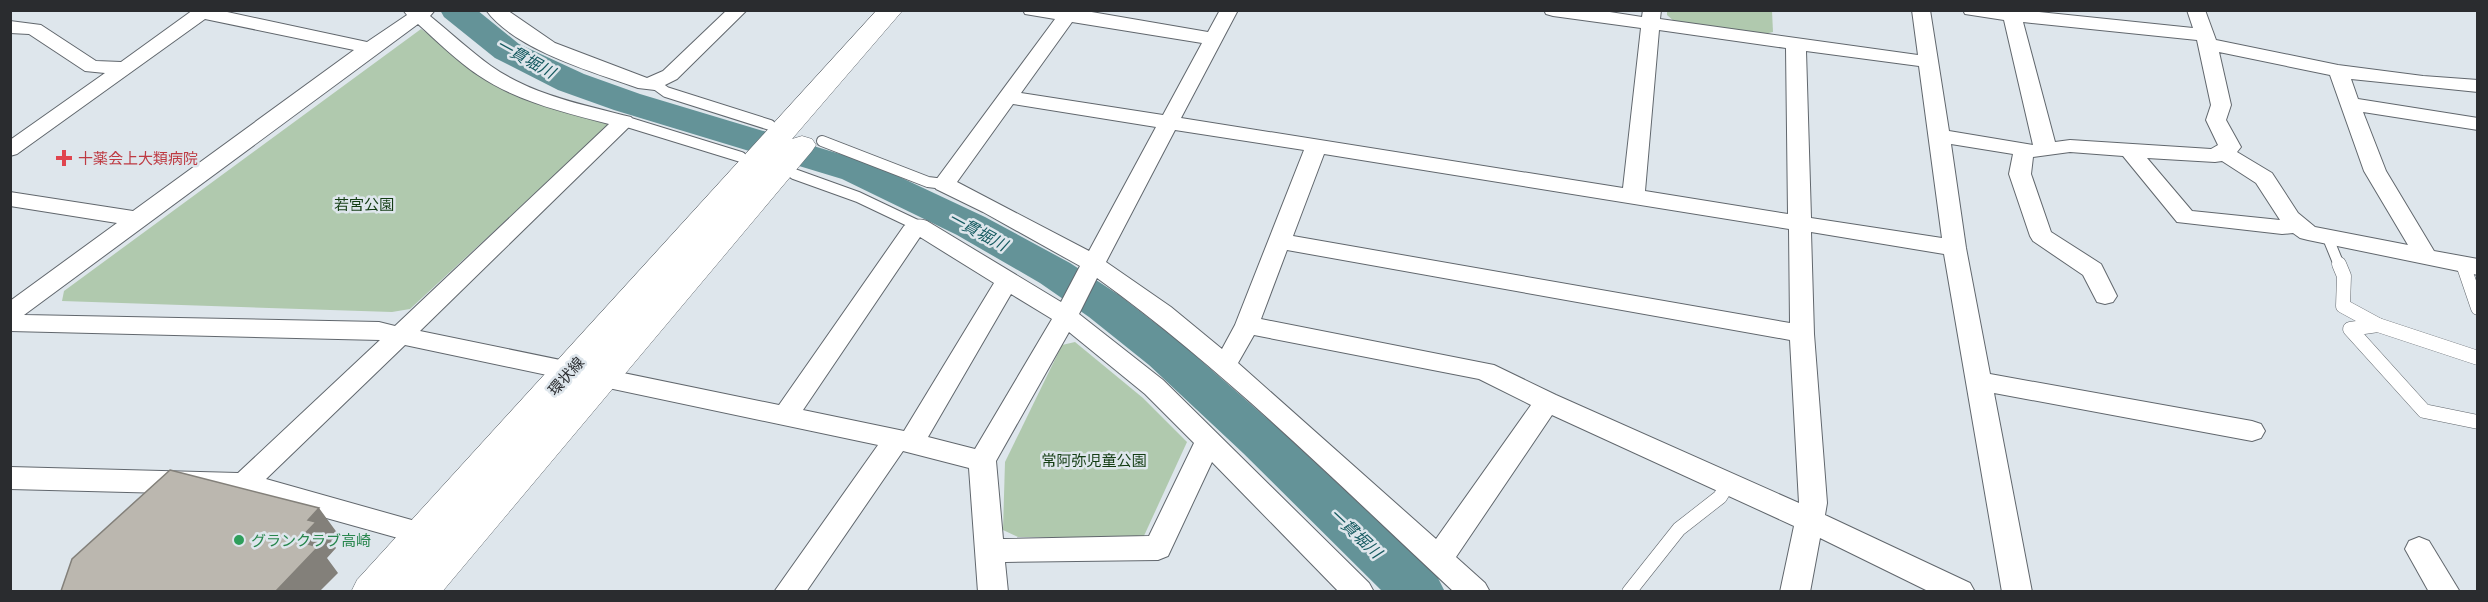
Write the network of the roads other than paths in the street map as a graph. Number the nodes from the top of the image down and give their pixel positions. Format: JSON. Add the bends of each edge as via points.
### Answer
{"nodes":[{"id":1,"x":495,"y":10,"type":"edge"},
{"id":2,"x":738,"y":10,"type":"edge"},
{"id":3,"x":891,"y":10,"type":"edge"},
{"id":4,"x":916,"y":10,"type":"edge"},
{"id":5,"x":1032,"y":10,"type":"edge"},
{"id":6,"x":1229,"y":10,"type":"edge"},
{"id":7,"x":1553,"y":10,"type":"edge"},
{"id":8,"x":1921,"y":10,"type":"edge"},
{"id":9,"x":1972,"y":10,"type":"edge"},
{"id":10,"x":2196,"y":10,"type":"edge"},
{"id":11,"x":204,"y":12,"type":"edge"},
{"id":12,"x":418,"y":12,"type":"edge"},
{"id":13,"x":1069,"y":13,"type":"edge"},
{"id":14,"x":2012,"y":16,"type":"junction"},
{"id":15,"x":1651,"y":17,"type":"edge"},
{"id":16,"x":10,"y":27,"type":"edge"},
{"id":17,"x":1214,"y":39,"type":"junction"},
{"id":18,"x":2207,"y":39,"type":"junction"},
{"id":19,"x":1796,"y":44,"type":"junction"},
{"id":20,"x":370,"y":48,"type":"junction"},
{"id":21,"x":1929,"y":62,"type":"junction"},
{"id":22,"x":125,"y":68,"type":"junction"},
{"id":23,"x":2338,"y":71,"type":"junction"},
{"id":24,"x":2431,"y":83,"type":"junction"},
{"id":25,"x":655,"y":84,"type":"junction"},
{"id":26,"x":2478,"y":86,"type":"edge"},
{"id":27,"x":1010,"y":97,"type":"junction"},
{"id":28,"x":2348,"y":103,"type":"junction"},
{"id":29,"x":624,"y":121,"type":"junction"},
{"id":30,"x":1168,"y":122,"type":"junction"},
{"id":31,"x":2474,"y":128,"type":"edge"},
{"id":32,"x":796,"y":134,"type":"junction"},
{"id":33,"x":1940,"y":136,"type":"junction"},
{"id":34,"x":1316,"y":146,"type":"junction"},
{"id":35,"x":2035,"y":149,"type":"junction"},
{"id":36,"x":10,"y":150,"type":"edge"},
{"id":37,"x":2129,"y":150,"type":"junction"},
{"id":38,"x":2223,"y":152,"type":"junction"},
{"id":39,"x":770,"y":164,"type":"junction"},
{"id":40,"x":944,"y":184,"type":"junction"},
{"id":41,"x":1633,"y":198,"type":"junction"},
{"id":42,"x":10,"y":199,"type":"edge"},
{"id":43,"x":136,"y":219,"type":"junction"},
{"id":44,"x":1798,"y":225,"type":"junction"},
{"id":45,"x":2296,"y":225,"type":"junction"},
{"id":46,"x":919,"y":226,"type":"junction"},
{"id":47,"x":2328,"y":238,"type":"junction"},
{"id":48,"x":1280,"y":241,"type":"junction"},
{"id":49,"x":1955,"y":248,"type":"junction"},
{"id":50,"x":2427,"y":258,"type":"junction"},
{"id":51,"x":1092,"y":264,"type":"junction"},
{"id":52,"x":2470,"y":265,"type":"edge"},
{"id":53,"x":1007,"y":280,"type":"junction"},
{"id":54,"x":2105,"y":296,"type":"dead end"},
{"id":55,"x":2478,"y":308,"type":"edge"},
{"id":56,"x":10,"y":312,"type":"edge"},
{"id":57,"x":1065,"y":316,"type":"junction"},
{"id":58,"x":10,"y":323,"type":"edge"},
{"id":59,"x":1247,"y":325,"type":"junction"},
{"id":60,"x":2378,"y":325,"type":"junction"},
{"id":61,"x":1802,"y":334,"type":"junction"},
{"id":62,"x":400,"y":335,"type":"junction"},
{"id":63,"x":2478,"y":358,"type":"edge"},
{"id":64,"x":1221,"y":362,"type":"junction"},
{"id":65,"x":588,"y":373,"type":"junction"},
{"id":66,"x":1979,"y":381,"type":"junction"},
{"id":67,"x":1547,"y":402,"type":"junction"},
{"id":68,"x":786,"y":415,"type":"junction"},
{"id":69,"x":2478,"y":422,"type":"edge"},
{"id":70,"x":2252,"y":430,"type":"dead end"},
{"id":71,"x":904,"y":441,"type":"junction"},
{"id":72,"x":1208,"y":441,"type":"junction"},
{"id":73,"x":982,"y":460,"type":"junction"},
{"id":74,"x":10,"y":478,"type":"edge"},
{"id":75,"x":244,"y":484,"type":"junction"},
{"id":76,"x":1728,"y":484,"type":"junction"},
{"id":77,"x":1809,"y":520,"type":"junction"},
{"id":78,"x":423,"y":534,"type":"junction"},
{"id":79,"x":2419,"y":549,"type":"dead end"},
{"id":80,"x":990,"y":551,"type":"junction"},
{"id":81,"x":1437,"y":557,"type":"junction"},
{"id":82,"x":371,"y":591,"type":"edge"},
{"id":83,"x":417,"y":591,"type":"edge"},
{"id":84,"x":789,"y":591,"type":"edge"},
{"id":85,"x":993,"y":591,"type":"edge"},
{"id":86,"x":1359,"y":591,"type":"edge"},
{"id":87,"x":1475,"y":591,"type":"edge"},
{"id":88,"x":1629,"y":591,"type":"edge"},
{"id":89,"x":1795,"y":591,"type":"edge"},
{"id":90,"x":1960,"y":591,"type":"edge"},
{"id":91,"x":2017,"y":591,"type":"edge"},
{"id":92,"x":2445,"y":591,"type":"edge"}],
"edges":[{"from":1,"to":25,"type":"street","via":[[539,44],[579,63]]},
{"from":2,"to":25,"type":"street","via":[[670,75]]},
{"from":3,"to":32,"type":"street"},
{"from":4,"to":32,"type":"street"},
{"from":5,"to":13,"type":"street"},
{"from":6,"to":17,"type":"street"},
{"from":7,"to":15,"type":"street"},
{"from":8,"to":21,"type":"street"},
{"from":9,"to":14,"type":"street"},
{"from":10,"to":18,"type":"street"},
{"from":11,"to":20,"type":"street"},
{"from":11,"to":22,"type":"street"},
{"from":12,"to":20,"type":"street"},
{"from":12,"to":29,"type":"street","via":[[485,71],[514,87],[549,102]]},
{"from":13,"to":17,"type":"street"},
{"from":13,"to":27,"type":"street"},
{"from":14,"to":18,"type":"street","via":[[2168,29]]},
{"from":14,"to":35,"type":"street"},
{"from":15,"to":19,"type":"street"},
{"from":15,"to":41,"type":"street"},
{"from":16,"to":22,"type":"street","via":[[34,29],[92,67]]},
{"from":17,"to":30,"type":"street"},
{"from":18,"to":23,"type":"street"},
{"from":18,"to":38,"type":"street","via":[[2222,105],[2216,120],[2230,147]]},
{"from":19,"to":21,"type":"street"},
{"from":19,"to":44,"type":"street"},
{"from":20,"to":43,"type":"street"},
{"from":21,"to":33,"type":"street"},
{"from":22,"to":36,"type":"street"},
{"from":23,"to":24,"type":"street"},
{"from":23,"to":28,"type":"street"},
{"from":24,"to":26,"type":"street"},
{"from":24,"to":31,"type":"street"},
{"from":25,"to":32,"type":"lane","via":[[666,92]]},
{"from":27,"to":30,"type":"street"},
{"from":27,"to":40,"type":"street"},
{"from":28,"to":31,"type":"street"},
{"from":28,"to":50,"type":"street","via":[[2375,171]]},
{"from":29,"to":39,"type":"lane"},
{"from":29,"to":62,"type":"street"},
{"from":30,"to":34,"type":"street"},
{"from":30,"to":51,"type":"street"},
{"from":32,"to":39,"type":"street","name":"環状線"},
{"from":32,"to":40,"type":"lane","via":[[928,182]]},
{"from":33,"to":35,"type":"street"},
{"from":33,"to":49,"type":"street"},
{"from":34,"to":41,"type":"street"},
{"from":34,"to":48,"type":"street"},
{"from":35,"to":37,"type":"street","via":[[2070,146]]},
{"from":35,"to":54,"type":"street","via":[[2020,174],[2042,236],[2093,270]]},
{"from":37,"to":38,"type":"street","via":[[2215,156]]},
{"from":37,"to":45,"type":"street","via":[[2185,217]]},
{"from":38,"to":45,"type":"street","via":[[2264,178]]},
{"from":39,"to":46,"type":"lane","via":[[858,197]]},
{"from":39,"to":65,"type":"street","name":"環状線"},
{"from":40,"to":51,"type":"street"},
{"from":41,"to":44,"type":"street"},
{"from":42,"to":43,"type":"street"},
{"from":43,"to":56,"type":"street"},
{"from":44,"to":49,"type":"street"},
{"from":44,"to":61,"type":"street"},
{"from":45,"to":47,"type":"street"},
{"from":46,"to":53,"type":"street"},
{"from":46,"to":68,"type":"street"},
{"from":47,"to":50,"type":"street"},
{"from":47,"to":60,"type":"lane","via":[[2343,276],[2343,306]]},
{"from":48,"to":59,"type":"street"},
{"from":48,"to":61,"type":"street"},
{"from":49,"to":66,"type":"street"},
{"from":50,"to":52,"type":"street"},
{"from":51,"to":57,"type":"street"},
{"from":51,"to":64,"type":"street","via":[[1162,313]]},
{"from":52,"to":55,"type":"lane"},
{"from":53,"to":57,"type":"street"},
{"from":53,"to":71,"type":"street"},
{"from":57,"to":72,"type":"street","via":[[1154,387]]},
{"from":57,"to":73,"type":"street"},
{"from":58,"to":62,"type":"street","via":[[379,331]]},
{"from":59,"to":64,"type":"street","via":[[1231,355]]},
{"from":59,"to":67,"type":"street","via":[[1485,370]]},
{"from":60,"to":63,"type":"lane"},
{"from":60,"to":69,"type":"lane","via":[[2350,329],[2424,411]]},
{"from":61,"to":77,"type":"street","via":[[1813,503]]},
{"from":62,"to":65,"type":"street"},
{"from":62,"to":75,"type":"street"},
{"from":64,"to":81,"type":"street"},
{"from":65,"to":68,"type":"street"},
{"from":65,"to":78,"type":"street","name":"環状線"},
{"from":65,"to":83,"type":"street","name":"環状線"},
{"from":66,"to":70,"type":"street"},
{"from":66,"to":91,"type":"street"},
{"from":67,"to":76,"type":"street"},
{"from":67,"to":81,"type":"street"},
{"from":68,"to":71,"type":"street"},
{"from":71,"to":73,"type":"street"},
{"from":71,"to":84,"type":"street"},
{"from":72,"to":80,"type":"street","via":[[1158,548]]},
{"from":72,"to":86,"type":"street"},
{"from":73,"to":80,"type":"street"},
{"from":74,"to":75,"type":"street"},
{"from":75,"to":78,"type":"street"},
{"from":76,"to":77,"type":"street"},
{"from":76,"to":88,"type":"lane","via":[[1720,497],[1679,529]]},
{"from":77,"to":89,"type":"street"},
{"from":77,"to":90,"type":"street"},
{"from":78,"to":82,"type":"street","name":"環状線"},
{"from":79,"to":92,"type":"street"},
{"from":80,"to":85,"type":"street"},
{"from":81,"to":87,"type":"street"}]}
